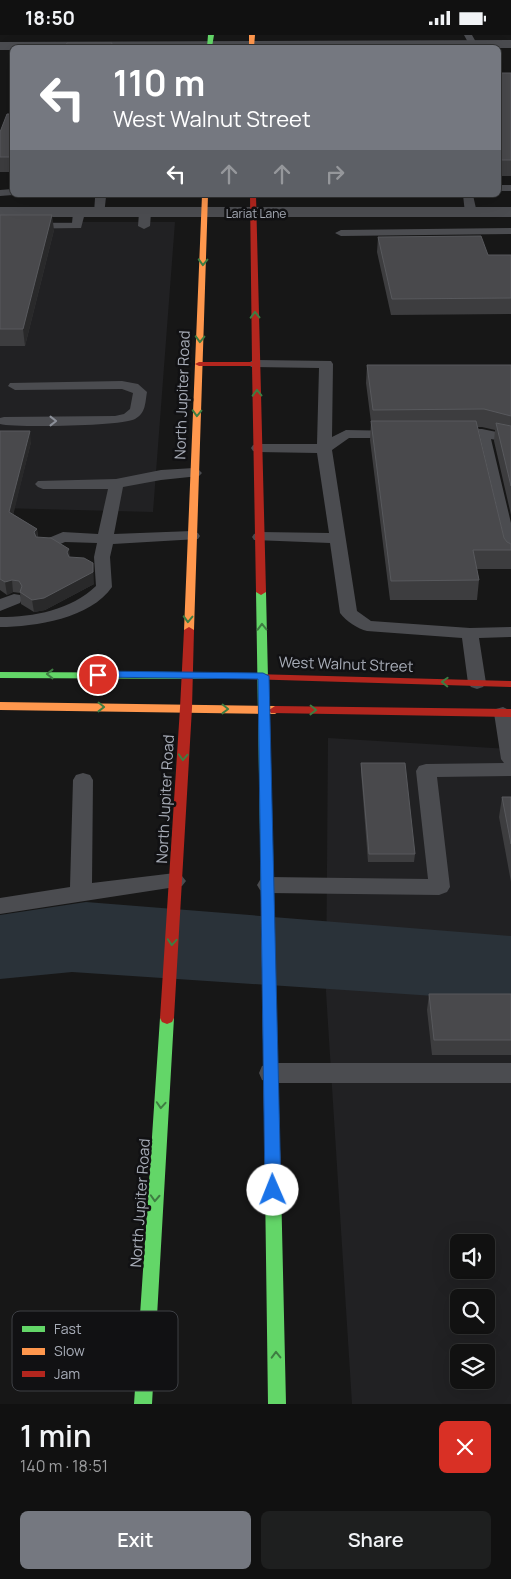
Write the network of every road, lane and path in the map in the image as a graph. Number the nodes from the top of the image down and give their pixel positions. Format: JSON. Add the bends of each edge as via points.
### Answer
{"nodes":[{"id":1,"x":85,"y":40,"type":"edge"},
{"id":2,"x":470,"y":40,"type":"edge"},
{"id":3,"x":211,"y":43,"type":"edge"},
{"id":4,"x":252,"y":43,"type":"edge"},
{"id":5,"x":511,"y":44,"type":"edge"},
{"id":6,"x":0,"y":45,"type":"edge"},
{"id":7,"x":101,"y":197,"type":"edge"},
{"id":8,"x":205,"y":197,"type":"edge"},
{"id":9,"x":253,"y":197,"type":"edge"},
{"id":10,"x":468,"y":197,"type":"edge"},
{"id":11,"x":0,"y":212,"type":"edge"},
{"id":12,"x":511,"y":212,"type":"edge"},
{"id":13,"x":80,"y":213,"type":"junction"},
{"id":14,"x":100,"y":213,"type":"junction"},
{"id":15,"x":205,"y":213,"type":"junction"},
{"id":16,"x":253,"y":213,"type":"junction"},
{"id":17,"x":471,"y":213,"type":"junction"},
{"id":18,"x":0,"y":226,"type":"edge"},
{"id":19,"x":511,"y":231,"type":"edge"},
{"id":20,"x":340,"y":233,"type":"dead end"},
{"id":21,"x":199,"y":364,"type":"junction"},
{"id":22,"x":256,"y":364,"type":"junction"},
{"id":23,"x":14,"y":386,"type":"dead end"},
{"id":24,"x":4,"y":421,"type":"dead end"},
{"id":25,"x":444,"y":433,"type":"edge"},
{"id":26,"x":482,"y":433,"type":"junction"},
{"id":27,"x":405,"y":434,"type":"edge"},
{"id":28,"x":511,"y":439,"type":"edge"},
{"id":29,"x":258,"y":448,"type":"junction"},
{"id":30,"x":324,"y":449,"type":"junction"},
{"id":31,"x":194,"y":473,"type":"junction"},
{"id":32,"x":44,"y":484,"type":"dead end"},
{"id":33,"x":116,"y":484,"type":"junction"},
{"id":34,"x":192,"y":536,"type":"junction"},
{"id":35,"x":260,"y":537,"type":"junction"},
{"id":36,"x":339,"y":538,"type":"junction"},
{"id":37,"x":45,"y":545,"type":"edge"},
{"id":38,"x":104,"y":546,"type":"junction"},
{"id":39,"x":511,"y":557,"type":"edge"},
{"id":40,"x":86,"y":561,"type":"edge"},
{"id":41,"x":0,"y":622,"type":"edge"},
{"id":42,"x":511,"y":632,"type":"edge"},
{"id":43,"x":470,"y":633,"type":"junction"},
{"id":44,"x":0,"y":675,"type":"edge"},
{"id":45,"x":186,"y":676,"type":"junction"},
{"id":46,"x":263,"y":676,"type":"junction"},
{"id":47,"x":477,"y":683,"type":"junction"},
{"id":48,"x":511,"y":684,"type":"edge"},
{"id":49,"x":0,"y":706,"type":"edge"},
{"id":50,"x":186,"y":708,"type":"junction"},
{"id":51,"x":264,"y":709,"type":"junction"},
{"id":52,"x":507,"y":713,"type":"edge"},
{"id":53,"x":511,"y":759,"type":"edge"},
{"id":54,"x":511,"y":769,"type":"edge"},
{"id":55,"x":83,"y":780,"type":"dead end"},
{"id":56,"x":175,"y":887,"type":"junction"},
{"id":57,"x":81,"y":893,"type":"junction"},
{"id":58,"x":268,"y":894,"type":"junction"},
{"id":59,"x":0,"y":906,"type":"edge"},
{"id":60,"x":271,"y":1065,"type":"junction"},
{"id":61,"x":511,"y":1073,"type":"edge"},
{"id":62,"x":149,"y":1311,"type":"edge"},
{"id":63,"x":144,"y":1391,"type":"edge"},
{"id":64,"x":143,"y":1404,"type":"edge"},
{"id":65,"x":277,"y":1404,"type":"edge"}],
"edges":[{"from":1,"to":3,"type":"street"},
{"from":1,"to":6,"type":"street"},
{"from":2,"to":4,"type":"street"},
{"from":2,"to":5,"type":"street"},
{"from":3,"to":4,"type":"street"},
{"from":7,"to":14,"type":"lane"},
{"from":8,"to":15,"type":"main road","name":"North Jupiter Road"},
{"from":9,"to":16,"type":"main road"},
{"from":10,"to":17,"type":"lane"},
{"from":11,"to":13,"type":"street","name":"Lariat Lane"},
{"from":12,"to":17,"type":"street","name":"Lariat Lane"},
{"from":13,"to":14,"type":"street","name":"Lariat Lane"},
{"from":13,"to":18,"type":"lane","via":[[78,226]]},
{"from":14,"to":15,"type":"street","name":"Lariat Lane","via":[[145,220]]},
{"from":15,"to":16,"type":"street","name":"Lariat Lane"},
{"from":15,"to":21,"type":"main road","name":"North Jupiter Road","one_way":true},
{"from":16,"to":17,"type":"street","name":"Lariat Lane"},
{"from":22,"to":16,"type":"main road","one_way":true},
{"from":19,"to":20,"type":"lane"},
{"from":21,"to":22,"type":"main road"},
{"from":21,"to":31,"type":"main road","name":"North Jupiter Road","one_way":true},
{"from":29,"to":22,"type":"main road","one_way":true},
{"from":22,"to":30,"type":"lane","via":[[326,364]]},
{"from":24,"to":23,"type":"lane","one_way":true,"via":[[115,420],[129,417],[136,411],[140,392],[122,385]]},
{"from":25,"to":26,"type":"lane"},
{"from":26,"to":28,"type":"lane"},
{"from":26,"to":39,"type":"lane"},
{"from":27,"to":30,"type":"lane","via":[[346,435]]},
{"from":29,"to":30,"type":"lane"},
{"from":29,"to":35,"type":"main road"},
{"from":30,"to":36,"type":"lane"},
{"from":31,"to":33,"type":"lane","via":[[161,475]]},
{"from":31,"to":34,"type":"main road","name":"North Jupiter Road"},
{"from":32,"to":33,"type":"lane"},
{"from":33,"to":38,"type":"lane"},
{"from":34,"to":38,"type":"lane"},
{"from":34,"to":45,"type":"main road","name":"North Jupiter Road","one_way":true},
{"from":35,"to":36,"type":"lane"},
{"from":46,"to":35,"type":"main road","one_way":true},
{"from":36,"to":43,"type":"lane","via":[[349,613],[361,622],[367,626]]},
{"from":37,"to":38,"type":"lane","via":[[63,537]]},
{"from":38,"to":40,"type":"lane"},
{"from":38,"to":41,"type":"lane","via":[[104,587],[93,598],[57,614],[22,622]]},
{"from":42,"to":43,"type":"lane"},
{"from":43,"to":47,"type":"lane"},
{"from":45,"to":44,"type":"main road","name":"West Walnut Street","one_way":true},
{"from":45,"to":46,"type":"main road","name":"West Walnut Street"},
{"from":45,"to":50,"type":"main road","name":"North Jupiter Road"},
{"from":47,"to":46,"type":"main road","name":"West Walnut Street","one_way":true},
{"from":46,"to":51,"type":"main road"},
{"from":47,"to":48,"type":"main road","name":"West Walnut Street"},
{"from":49,"to":50,"type":"main road","one_way":true},
{"from":50,"to":51,"type":"main road","one_way":true},
{"from":50,"to":56,"type":"main road","name":"North Jupiter Road","one_way":true},
{"from":51,"to":52,"type":"main road","one_way":true},
{"from":51,"to":58,"type":"main road"},
{"from":52,"to":53,"type":"lane"},
{"from":54,"to":58,"type":"lane","via":[[426,771],[439,887]]},
{"from":55,"to":57,"type":"lane"},
{"from":56,"to":57,"type":"lane"},
{"from":56,"to":62,"type":"main road","name":"North Jupiter Road","one_way":true},
{"from":57,"to":59,"type":"lane"},
{"from":58,"to":60,"type":"main road"},
{"from":60,"to":61,"type":"lane"},
{"from":65,"to":60,"type":"main road","one_way":true},
{"from":63,"to":64,"type":"main road","name":"North Jupiter Road","one_way":true}]}
